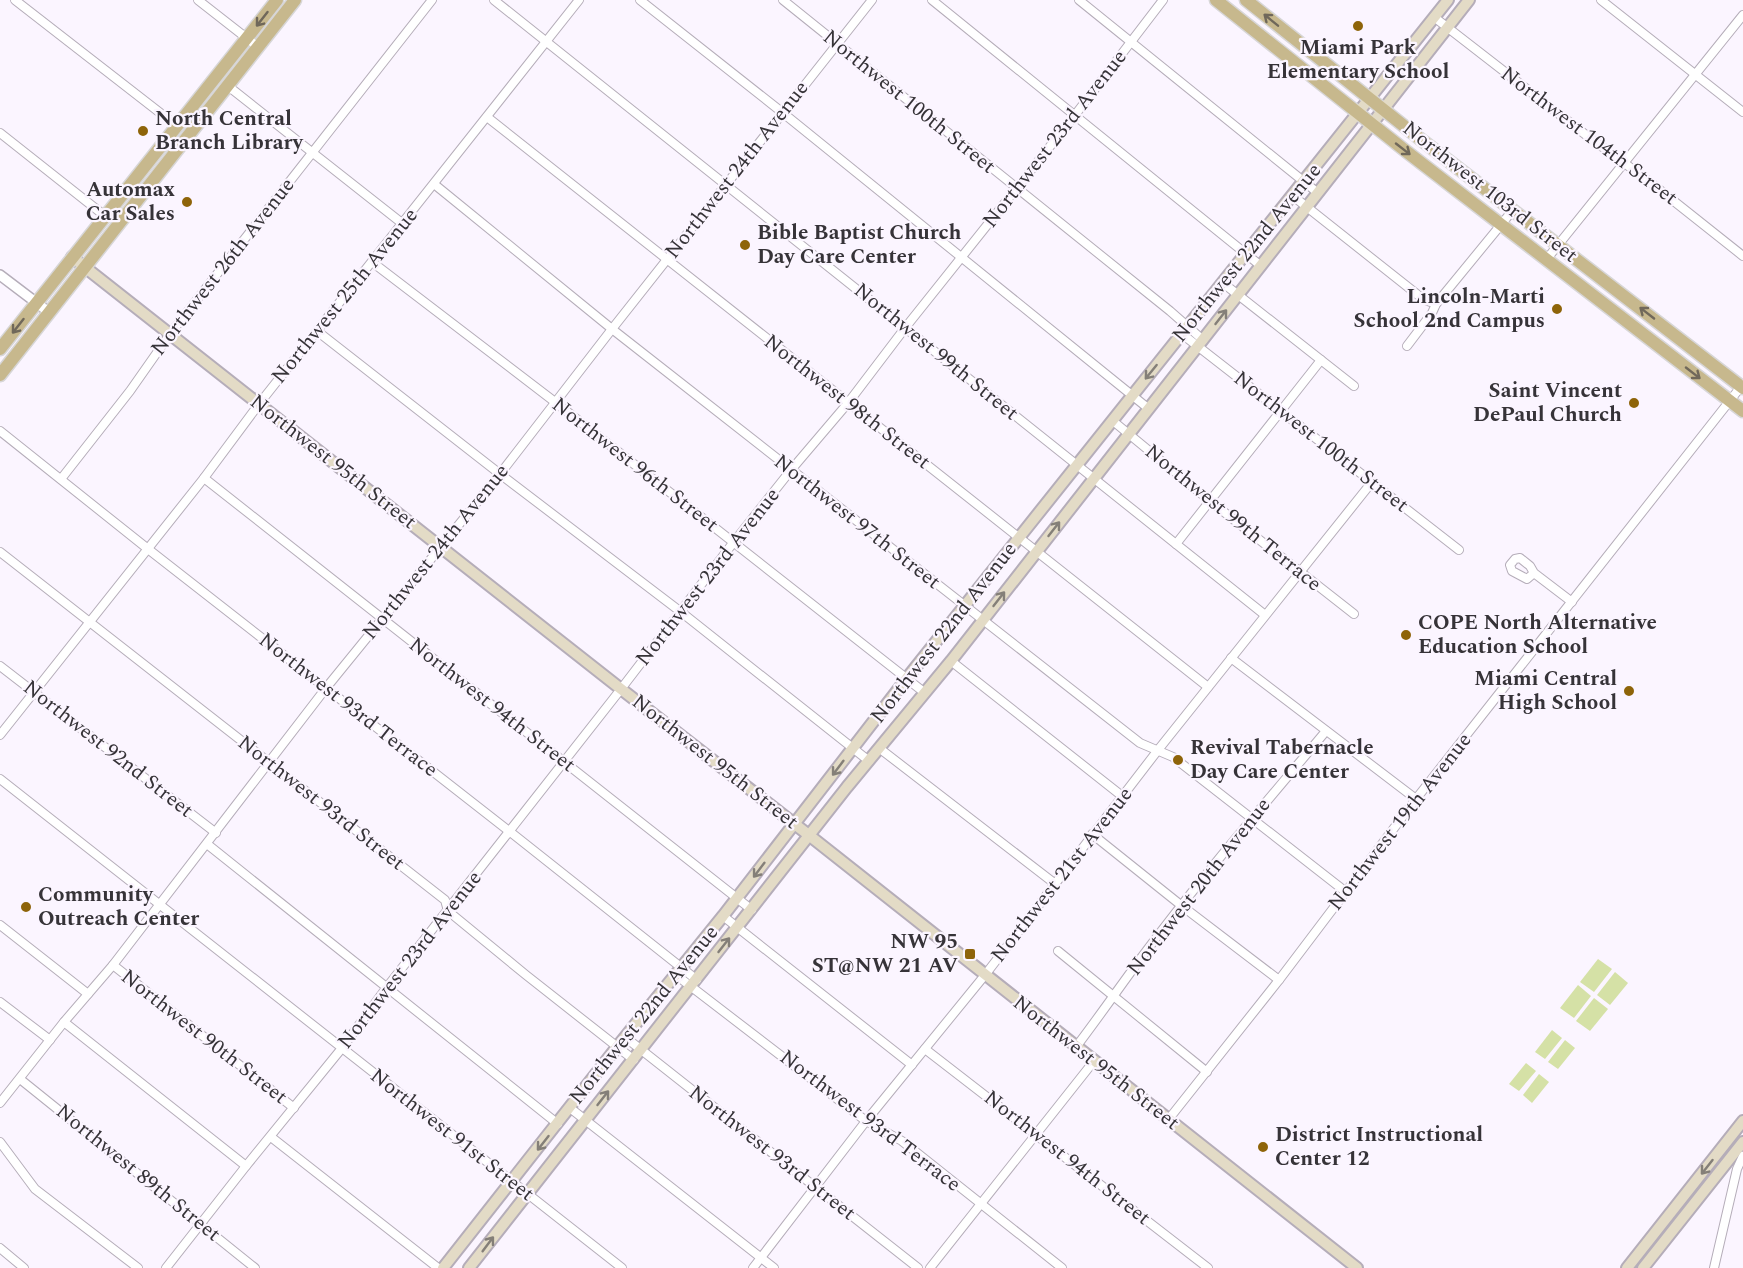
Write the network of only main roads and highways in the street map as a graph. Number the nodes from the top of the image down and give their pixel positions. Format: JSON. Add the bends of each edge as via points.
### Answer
{"nodes":[{"id":1,"x":277,"y":0,"type":"edge"},
{"id":2,"x":295,"y":0,"type":"edge"},
{"id":3,"x":1216,"y":0,"type":"edge"},
{"id":4,"x":1246,"y":0,"type":"edge"},
{"id":5,"x":1448,"y":0,"type":"edge"},
{"id":6,"x":1469,"y":0,"type":"edge"},
{"id":7,"x":1369,"y":98,"type":"junction"},
{"id":8,"x":1383,"y":109,"type":"junction"},
{"id":9,"x":1358,"y":113,"type":"junction"},
{"id":10,"x":1371,"y":124,"type":"junction"},
{"id":11,"x":72,"y":257,"type":"junction"},
{"id":12,"x":86,"y":267,"type":"junction"},
{"id":13,"x":1653,"y":342,"type":"junction"},
{"id":14,"x":1689,"y":346,"type":"junction"},
{"id":15,"x":0,"y":349,"type":"edge"},
{"id":16,"x":0,"y":375,"type":"edge"},
{"id":17,"x":1742,"y":386,"type":"edge"},
{"id":18,"x":1743,"y":411,"type":"edge"},
{"id":19,"x":794,"y":824,"type":"junction"},
{"id":20,"x":810,"y":836,"type":"junction"},
{"id":21,"x":1743,"y":1121,"type":"edge"},
{"id":22,"x":1743,"y":1142,"type":"edge"},
{"id":23,"x":1690,"y":1189,"type":"junction"},
{"id":24,"x":1700,"y":1197,"type":"junction"},
{"id":25,"x":1654,"y":1233,"type":"junction"},
{"id":26,"x":1345,"y":1264,"type":"edge"},
{"id":27,"x":1644,"y":1267,"type":"edge"},
{"id":28,"x":443,"y":1268,"type":"edge"},
{"id":29,"x":469,"y":1268,"type":"edge"},
{"id":30,"x":1357,"y":1268,"type":"edge"},
{"id":31,"x":1627,"y":1268,"type":"edge"}],
"edges":[{"from":1,"to":11,"type":"main road","one_way":true},
{"from":2,"to":12,"type":"main road"},
{"from":3,"to":9,"type":"main road","name":"Northwest 103rd Street"},
{"from":7,"to":4,"type":"main road","name":"Northwest 103rd Street","one_way":true},
{"from":5,"to":7,"type":"main road","name":"Northwest 22nd Avenue"},
{"from":6,"to":8,"type":"main road","name":"Northwest 22nd Avenue"},
{"from":7,"to":8,"type":"main road","name":"Northwest 103rd Street"},
{"from":7,"to":9,"type":"main road","name":"Northwest 22nd Avenue"},
{"from":8,"to":10,"type":"main road","name":"Northwest 22nd Avenue"},
{"from":14,"to":8,"type":"main road","name":"Northwest 103rd Street","one_way":true},
{"from":9,"to":10,"type":"main road","name":"Northwest 103rd Street"},
{"from":9,"to":19,"type":"main road","name":"Northwest 22nd Avenue","one_way":true},
{"from":10,"to":13,"type":"main road","name":"Northwest 103rd Street","one_way":true},
{"from":20,"to":10,"type":"main road","name":"Northwest 22nd Avenue","one_way":true},
{"from":11,"to":12,"type":"main road","name":"Northwest 95th Street"},
{"from":11,"to":15,"type":"main road","one_way":true},
{"from":12,"to":16,"type":"main road"},
{"from":12,"to":19,"type":"main road","name":"Northwest 95th Street"},
{"from":13,"to":14,"type":"main road","via":[[1671,339]]},
{"from":13,"to":18,"type":"main road","name":"Northwest 103rd Street","one_way":true},
{"from":14,"to":17,"type":"main road","name":"Northwest 103rd Street"},
{"from":19,"to":20,"type":"main road","name":"Northwest 95th Street"},
{"from":19,"to":28,"type":"main road","name":"Northwest 22nd Avenue","one_way":true},
{"from":20,"to":26,"type":"main road","name":"Northwest 95th Street"},
{"from":29,"to":20,"type":"main road","name":"Northwest 22nd Avenue","one_way":true},
{"from":21,"to":23,"type":"main road","one_way":true},
{"from":22,"to":24,"type":"main road"},
{"from":23,"to":24,"type":"main road"},
{"from":23,"to":25,"type":"main road"},
{"from":24,"to":27,"type":"main road"},
{"from":25,"to":27,"type":"main road","via":[[1657,1241]]},
{"from":25,"to":31,"type":"main road"},
{"from":26,"to":30,"type":"main road","name":"Northwest 95th Street"}]}
